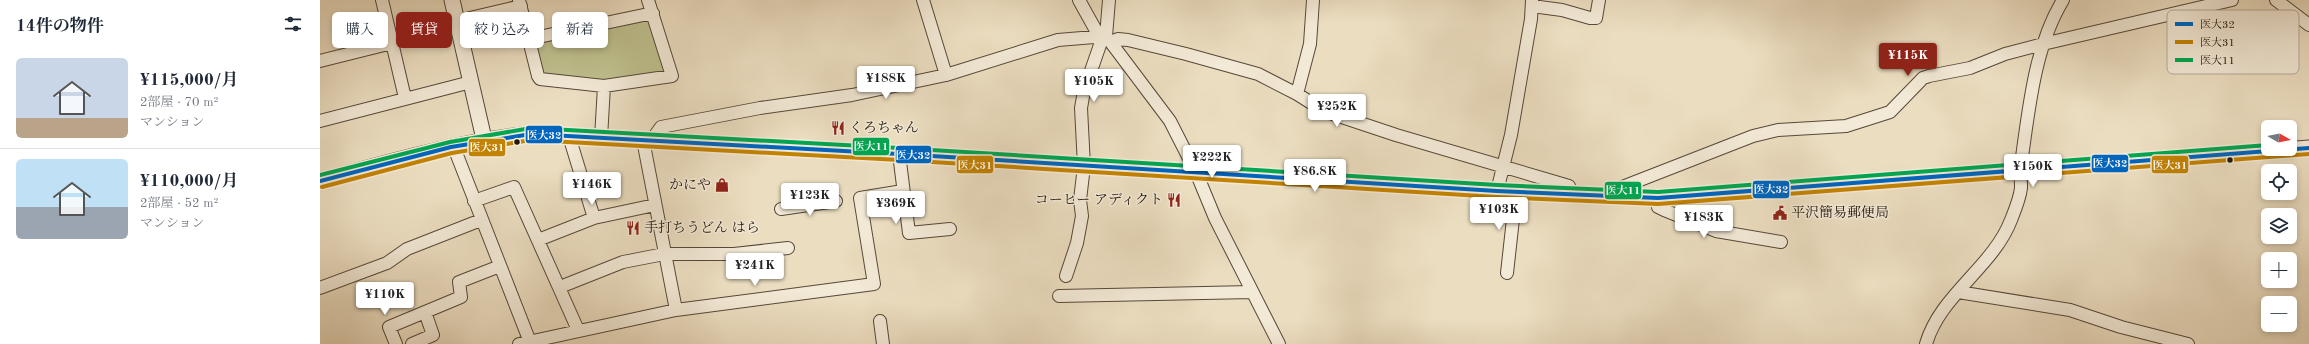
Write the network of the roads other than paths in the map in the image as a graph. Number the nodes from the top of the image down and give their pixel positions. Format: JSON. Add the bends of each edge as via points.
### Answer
{"nodes":[{"id":1,"x":382,"y":0,"type":"edge"},
{"id":2,"x":452,"y":0,"type":"edge"},
{"id":3,"x":648,"y":0,"type":"edge"},
{"id":4,"x":923,"y":0,"type":"edge"},
{"id":5,"x":1079,"y":0,"type":"edge"},
{"id":6,"x":1109,"y":0,"type":"edge"},
{"id":7,"x":1313,"y":0,"type":"edge"},
{"id":8,"x":1599,"y":0,"type":"edge"},
{"id":9,"x":2063,"y":0,"type":"edge"},
{"id":10,"x":2232,"y":0,"type":"edge"},
{"id":11,"x":2276,"y":0,"type":"edge"},
{"id":12,"x":520,"y":3,"type":"edge"},
{"id":13,"x":1532,"y":3,"type":"edge"},
{"id":14,"x":2189,"y":10,"type":"edge"},
{"id":15,"x":2289,"y":10,"type":"edge"},
{"id":16,"x":653,"y":13,"type":"junction"},
{"id":17,"x":2167,"y":15,"type":"edge"},
{"id":18,"x":2299,"y":17,"type":"edge"},
{"id":19,"x":457,"y":21,"type":"junction"},
{"id":20,"x":2309,"y":25,"type":"edge"},
{"id":21,"x":544,"y":36,"type":"edge"},
{"id":22,"x":1105,"y":38,"type":"junction"},
{"id":23,"x":392,"y":43,"type":"junction"},
{"id":24,"x":2043,"y":44,"type":"junction"},
{"id":25,"x":531,"y":48,"type":"edge"},
{"id":26,"x":320,"y":61,"type":"edge"},
{"id":27,"x":946,"y":75,"type":"junction"},
{"id":28,"x":471,"y":82,"type":"junction"},
{"id":29,"x":604,"y":86,"type":"junction"},
{"id":30,"x":1297,"y":94,"type":"junction"},
{"id":31,"x":405,"y":98,"type":"junction"},
{"id":32,"x":320,"y":121,"type":"edge"},
{"id":33,"x":569,"y":136,"type":"junction"},
{"id":34,"x":600,"y":138,"type":"junction"},
{"id":35,"x":484,"y":139,"type":"junction"},
{"id":36,"x":649,"y":140,"type":"junction"},
{"id":37,"x":452,"y":145,"type":"junction"},
{"id":38,"x":2309,"y":148,"type":"edge"},
{"id":39,"x":898,"y":154,"type":"junction"},
{"id":40,"x":1084,"y":166,"type":"junction"},
{"id":41,"x":1502,"y":167,"type":"junction"},
{"id":42,"x":2020,"y":169,"type":"junction"},
{"id":43,"x":1196,"y":172,"type":"junction"},
{"id":44,"x":320,"y":181,"type":"edge"},
{"id":45,"x":903,"y":191,"type":"junction"},
{"id":46,"x":1497,"y":191,"type":"junction"},
{"id":47,"x":1516,"y":192,"type":"junction"},
{"id":48,"x":1573,"y":195,"type":"junction"},
{"id":49,"x":1614,"y":196,"type":"junction"},
{"id":50,"x":1658,"y":198,"type":"junction"},
{"id":51,"x":474,"y":201,"type":"junction"},
{"id":52,"x":836,"y":201,"type":"dead end"},
{"id":53,"x":655,"y":205,"type":"junction"},
{"id":54,"x":781,"y":208,"type":"dead end"},
{"id":55,"x":594,"y":218,"type":"junction"},
{"id":56,"x":481,"y":220,"type":"junction"},
{"id":57,"x":950,"y":229,"type":"dead end"},
{"id":58,"x":538,"y":240,"type":"junction"},
{"id":59,"x":1781,"y":242,"type":"dead end"},
{"id":60,"x":788,"y":248,"type":"dead end"},
{"id":61,"x":664,"y":254,"type":"junction"},
{"id":62,"x":500,"y":266,"type":"junction"},
{"id":63,"x":1507,"y":273,"type":"dead end"},
{"id":64,"x":1066,"y":276,"type":"dead end"},
{"id":65,"x":560,"y":287,"type":"junction"},
{"id":66,"x":320,"y":288,"type":"edge"},
{"id":67,"x":1252,"y":292,"type":"junction"},
{"id":68,"x":1958,"y":292,"type":"junction"},
{"id":69,"x":1060,"y":296,"type":"dead end"},
{"id":70,"x":676,"y":310,"type":"junction"},
{"id":71,"x":425,"y":312,"type":"junction"},
{"id":72,"x":880,"y":321,"type":"dead end"},
{"id":73,"x":578,"y":330,"type":"junction"},
{"id":74,"x":525,"y":343,"type":"edge"},
{"id":75,"x":396,"y":344,"type":"edge"},
{"id":76,"x":412,"y":344,"type":"edge"},
{"id":77,"x":883,"y":344,"type":"edge"},
{"id":78,"x":1279,"y":344,"type":"edge"},
{"id":79,"x":1926,"y":344,"type":"edge"},
{"id":80,"x":2188,"y":344,"type":"edge"}],
"edges":[{"from":1,"to":23,"type":"street"},
{"from":2,"to":19,"type":"street"},
{"from":3,"to":16,"type":"street"},
{"from":4,"to":27,"type":"street"},
{"from":5,"to":22,"type":"street"},
{"from":6,"to":22,"type":"street"},
{"from":7,"to":30,"type":"street","via":[[1310,44]]},
{"from":8,"to":13,"type":"street","via":[[1596,18]]},
{"from":9,"to":24,"type":"street"},
{"from":10,"to":14,"type":"street"},
{"from":11,"to":15,"type":"street"},
{"from":12,"to":19,"type":"street"},
{"from":13,"to":41,"type":"street","via":[[1511,135]]},
{"from":16,"to":21,"type":"street"},
{"from":16,"to":29,"type":"street","via":[[672,76]]},
{"from":17,"to":24,"type":"street"},
{"from":18,"to":20,"type":"street"},
{"from":19,"to":28,"type":"street"},
{"from":22,"to":27,"type":"street","via":[[1058,40]]},
{"from":22,"to":30,"type":"street","via":[[1128,40],[1258,74]]},
{"from":22,"to":40,"type":"street","via":[[1101,42],[1084,91],[1081,108]]},
{"from":22,"to":43,"type":"street","via":[[1170,121]]},
{"from":23,"to":26,"type":"street"},
{"from":23,"to":31,"type":"street"},
{"from":24,"to":42,"type":"street"},
{"from":24,"to":49,"type":"street","via":[[2005,54],[1970,68],[1923,78],[1890,112],[1846,126],[1778,130],[1753,136],[1617,189]]},
{"from":25,"to":29,"type":"street","via":[[540,79]]},
{"from":27,"to":36,"type":"street","via":[[852,95],[760,108],[661,127]]},
{"from":28,"to":31,"type":"street"},
{"from":28,"to":35,"type":"street"},
{"from":29,"to":34,"type":"street"},
{"from":30,"to":41,"type":"street","via":[[1324,110]]},
{"from":31,"to":32,"type":"street"},
{"from":33,"to":34,"type":"street"},
{"from":33,"to":35,"type":"street","via":[[532,134]]},
{"from":33,"to":55,"type":"street"},
{"from":34,"to":36,"type":"street"},
{"from":35,"to":37,"type":"street"},
{"from":36,"to":39,"type":"street"},
{"from":36,"to":53,"type":"street"},
{"from":37,"to":44,"type":"street"},
{"from":37,"to":51,"type":"street"},
{"from":38,"to":42,"type":"street"},
{"from":39,"to":40,"type":"street"},
{"from":39,"to":45,"type":"street"},
{"from":40,"to":43,"type":"street"},
{"from":40,"to":64,"type":"street","via":[[1080,200],[1082,216],[1077,243]]},
{"from":41,"to":46,"type":"street"},
{"from":41,"to":48,"type":"street","via":[[1569,186]]},
{"from":42,"to":50,"type":"street"},
{"from":42,"to":68,"type":"street","via":[[2021,188],[2011,221],[2000,240]]},
{"from":43,"to":46,"type":"street"},
{"from":43,"to":67,"type":"street","via":[[1215,218]]},
{"from":45,"to":57,"type":"street","via":[[909,233]]},
{"from":45,"to":70,"type":"street","via":[[860,198],[874,284]]},
{"from":46,"to":47,"type":"street"},
{"from":47,"to":48,"type":"street"},
{"from":47,"to":63,"type":"street"},
{"from":48,"to":49,"type":"street"},
{"from":49,"to":50,"type":"street"},
{"from":50,"to":59,"type":"street","via":[[1658,207],[1716,231]]},
{"from":51,"to":56,"type":"street"},
{"from":51,"to":58,"type":"street","via":[[514,187]]},
{"from":52,"to":54,"type":"street"},
{"from":53,"to":55,"type":"street"},
{"from":53,"to":61,"type":"street"},
{"from":55,"to":58,"type":"street"},
{"from":56,"to":62,"type":"street"},
{"from":56,"to":66,"type":"street","via":[[407,249],[387,263]]},
{"from":58,"to":65,"type":"street"},
{"from":60,"to":61,"type":"street","via":[[734,254]]},
{"from":61,"to":65,"type":"street","via":[[623,262]]},
{"from":61,"to":70,"type":"street"},
{"from":62,"to":71,"type":"street","via":[[459,282],[461,297]]},
{"from":62,"to":74,"type":"street"},
{"from":65,"to":73,"type":"street"},
{"from":67,"to":69,"type":"street"},
{"from":67,"to":78,"type":"street"},
{"from":68,"to":79,"type":"street","via":[[1936,319]]},
{"from":68,"to":80,"type":"street","via":[[2070,310],[2121,327]]},
{"from":70,"to":73,"type":"street"},
{"from":71,"to":75,"type":"street","via":[[389,327]]},
{"from":71,"to":76,"type":"street","via":[[433,336]]},
{"from":72,"to":77,"type":"street"},
{"from":73,"to":74,"type":"street"}]}
